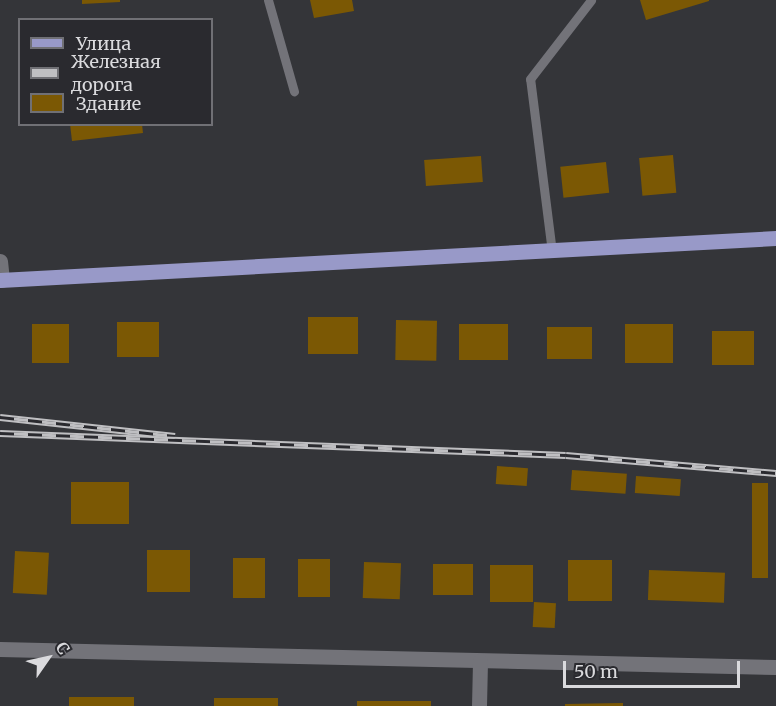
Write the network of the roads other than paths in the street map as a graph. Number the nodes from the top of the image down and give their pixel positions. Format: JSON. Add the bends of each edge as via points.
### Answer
{"nodes":[{"id":1,"x":268,"y":0,"type":"edge"},
{"id":2,"x":591,"y":0,"type":"edge"},
{"id":3,"x":294,"y":91,"type":"dead end"},
{"id":4,"x":776,"y":238,"type":"edge"},
{"id":5,"x":552,"y":252,"type":"junction"},
{"id":6,"x":0,"y":261,"type":"edge"},
{"id":7,"x":1,"y":280,"type":"edge"},
{"id":8,"x":0,"y":649,"type":"edge"},
{"id":9,"x":480,"y":661,"type":"junction"},
{"id":10,"x":776,"y":667,"type":"edge"},
{"id":11,"x":479,"y":706,"type":"edge"}],
"edges":[{"from":1,"to":3,"type":"lane"},
{"from":2,"to":5,"type":"lane","via":[[530,79]]},
{"from":4,"to":5,"type":"main road"},
{"from":5,"to":7,"type":"main road"},
{"from":6,"to":7,"type":"street"},
{"from":8,"to":9,"type":"street"},
{"from":9,"to":10,"type":"street"},
{"from":9,"to":11,"type":"street"}]}
